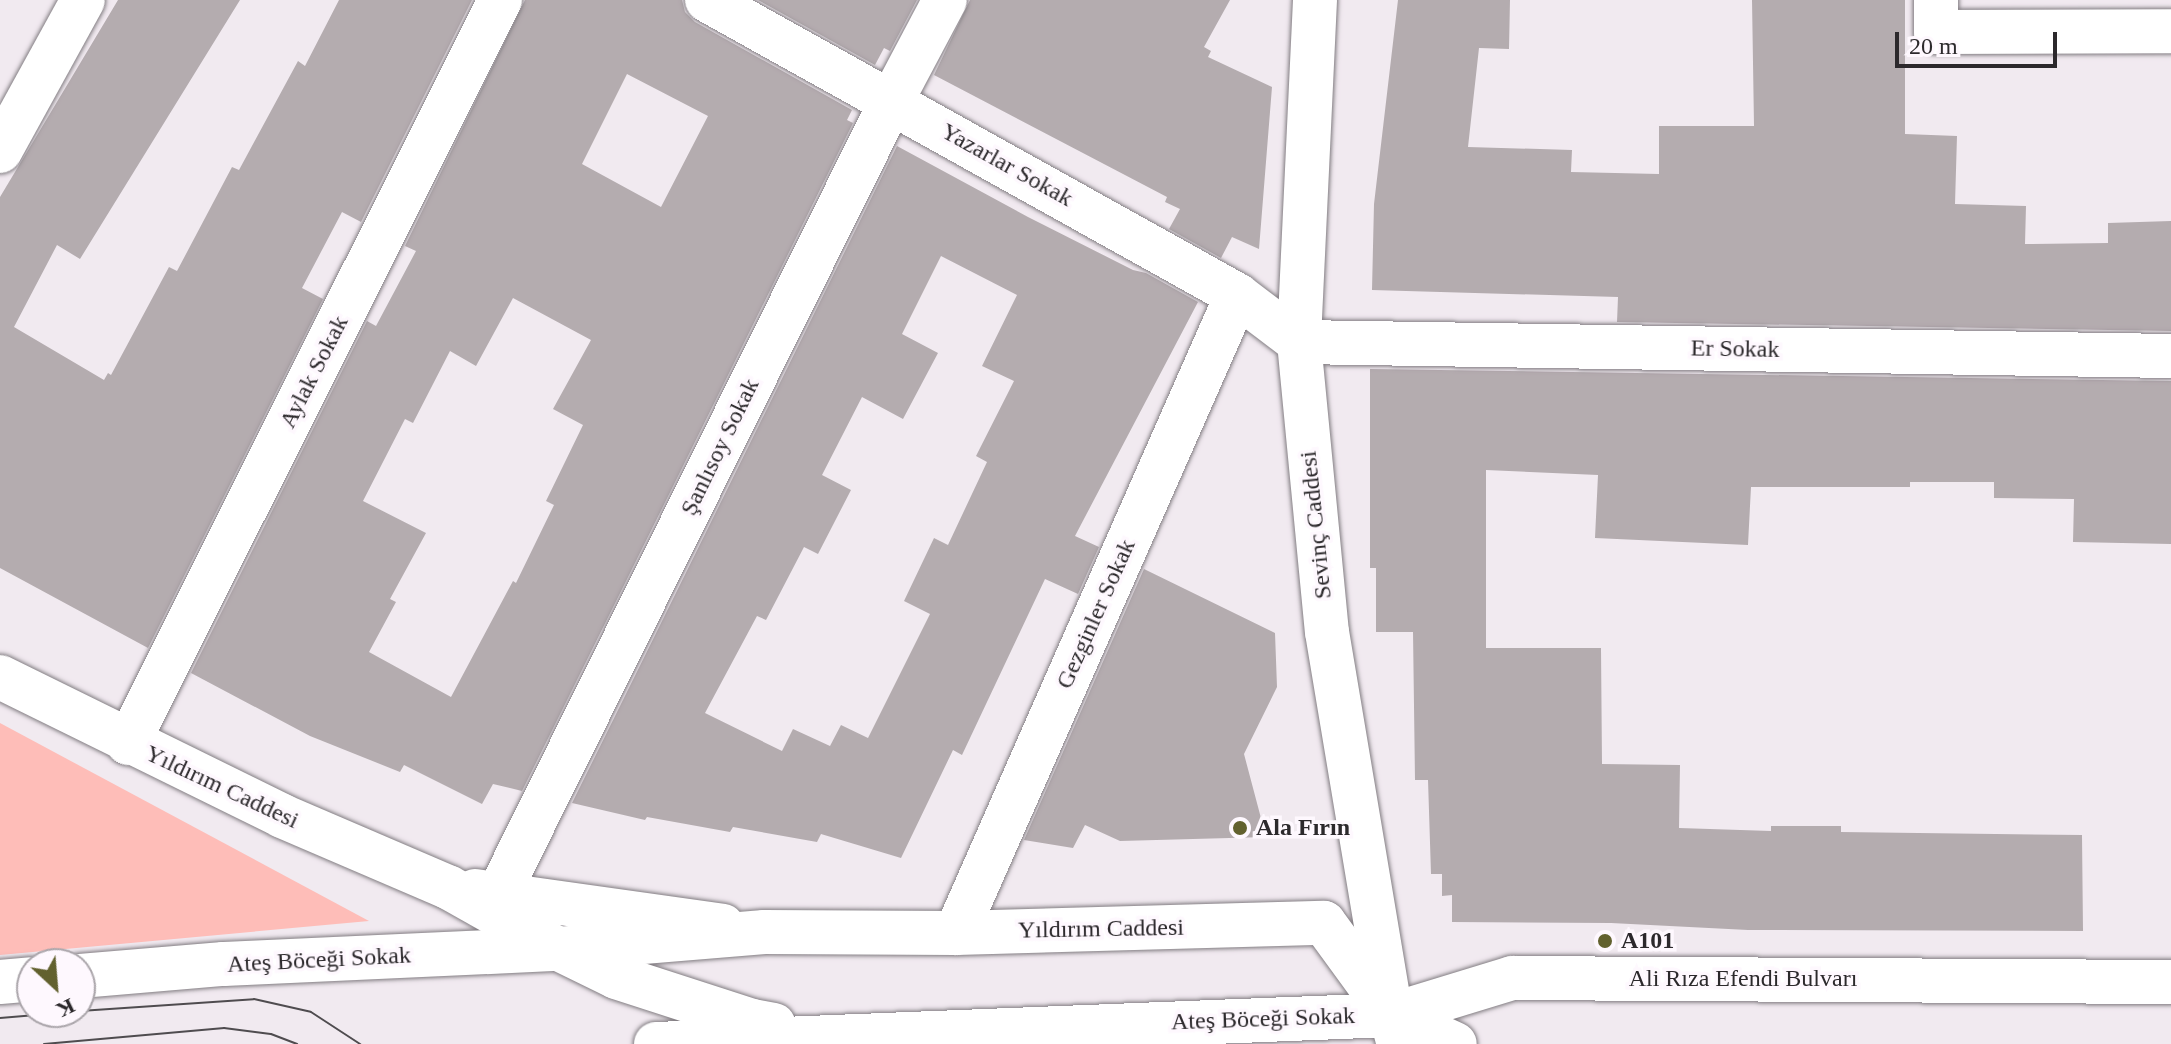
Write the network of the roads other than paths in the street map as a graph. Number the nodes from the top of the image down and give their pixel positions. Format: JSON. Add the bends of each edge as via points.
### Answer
{"nodes":[{"id":1,"x":83,"y":0,"type":"edge"},
{"id":2,"x":500,"y":0,"type":"edge"},
{"id":3,"x":707,"y":0,"type":"edge"},
{"id":4,"x":945,"y":0,"type":"edge"},
{"id":5,"x":1315,"y":0,"type":"edge"},
{"id":6,"x":1936,"y":0,"type":"edge"},
{"id":7,"x":2171,"y":31,"type":"edge"},
{"id":8,"x":892,"y":100,"type":"junction"},
{"id":9,"x":0,"y":151,"type":"edge"},
{"id":10,"x":1237,"y":295,"type":"junction"},
{"id":11,"x":1299,"y":342,"type":"junction"},
{"id":12,"x":2171,"y":356,"type":"edge"},
{"id":13,"x":0,"y":677,"type":"edge"},
{"id":14,"x":128,"y":743,"type":"junction"},
{"id":15,"x":448,"y":887,"type":"junction"},
{"id":16,"x":498,"y":895,"type":"junction"},
{"id":17,"x":764,"y":932,"type":"junction"},
{"id":18,"x":956,"y":933,"type":"junction"},
{"id":19,"x":558,"y":949,"type":"junction"},
{"id":20,"x":96,"y":975,"type":"edge"},
{"id":21,"x":2171,"y":982,"type":"edge"},
{"id":22,"x":1395,"y":1030,"type":"edge"},
{"id":23,"x":832,"y":1035,"type":"junction"},
{"id":24,"x":656,"y":1044,"type":"edge"},
{"id":25,"x":1455,"y":1044,"type":"edge"}],
"edges":[{"from":1,"to":9,"type":"street"},
{"from":2,"to":14,"type":"street","name":"Aylak Sokak"},
{"from":3,"to":8,"type":"street","name":"Yazarlar Sokak"},
{"from":4,"to":8,"type":"street","name":"Şanlısoy Sokak"},
{"from":5,"to":11,"type":"street","name":"Sevinç Caddesi"},
{"from":6,"to":7,"type":"street","via":[[1936,32]]},
{"from":8,"to":10,"type":"street","name":"Yazarlar Sokak"},
{"from":8,"to":16,"type":"street","name":"Şanlısoy Sokak"},
{"from":10,"to":11,"type":"street","name":"Yazarlar Sokak"},
{"from":10,"to":18,"type":"street","name":"Gezginler Sokak"},
{"from":11,"to":12,"type":"street","name":"Er Sokak"},
{"from":11,"to":22,"type":"street","name":"Sevinç Caddesi","via":[[1327,632]]},
{"from":13,"to":14,"type":"street","name":"Yıldırım Caddesi"},
{"from":14,"to":15,"type":"street","name":"Yıldırım Caddesi"},
{"from":15,"to":16,"type":"street"},
{"from":15,"to":19,"type":"street"},
{"from":16,"to":17,"type":"street"},
{"from":17,"to":18,"type":"street","name":"Yıldırım Caddesi"},
{"from":17,"to":19,"type":"street","name":"Ateş Böceği Sokak"},
{"from":18,"to":22,"type":"street","name":"Yıldırım Caddesi","via":[[1324,923]]},
{"from":19,"to":20,"type":"street","name":"Ateş Böceği Sokak"},
{"from":19,"to":23,"type":"street","via":[[616,977],[752,1021]]},
{"from":21,"to":22,"type":"street","name":"Ali Rıza Efendi Bulvarı","via":[[1512,978]]},
{"from":22,"to":23,"type":"street","name":"Ateş Böceği Sokak"},
{"from":22,"to":25,"type":"street"},
{"from":23,"to":24,"type":"street","name":"Ateş Böceği Sokak"}]}
